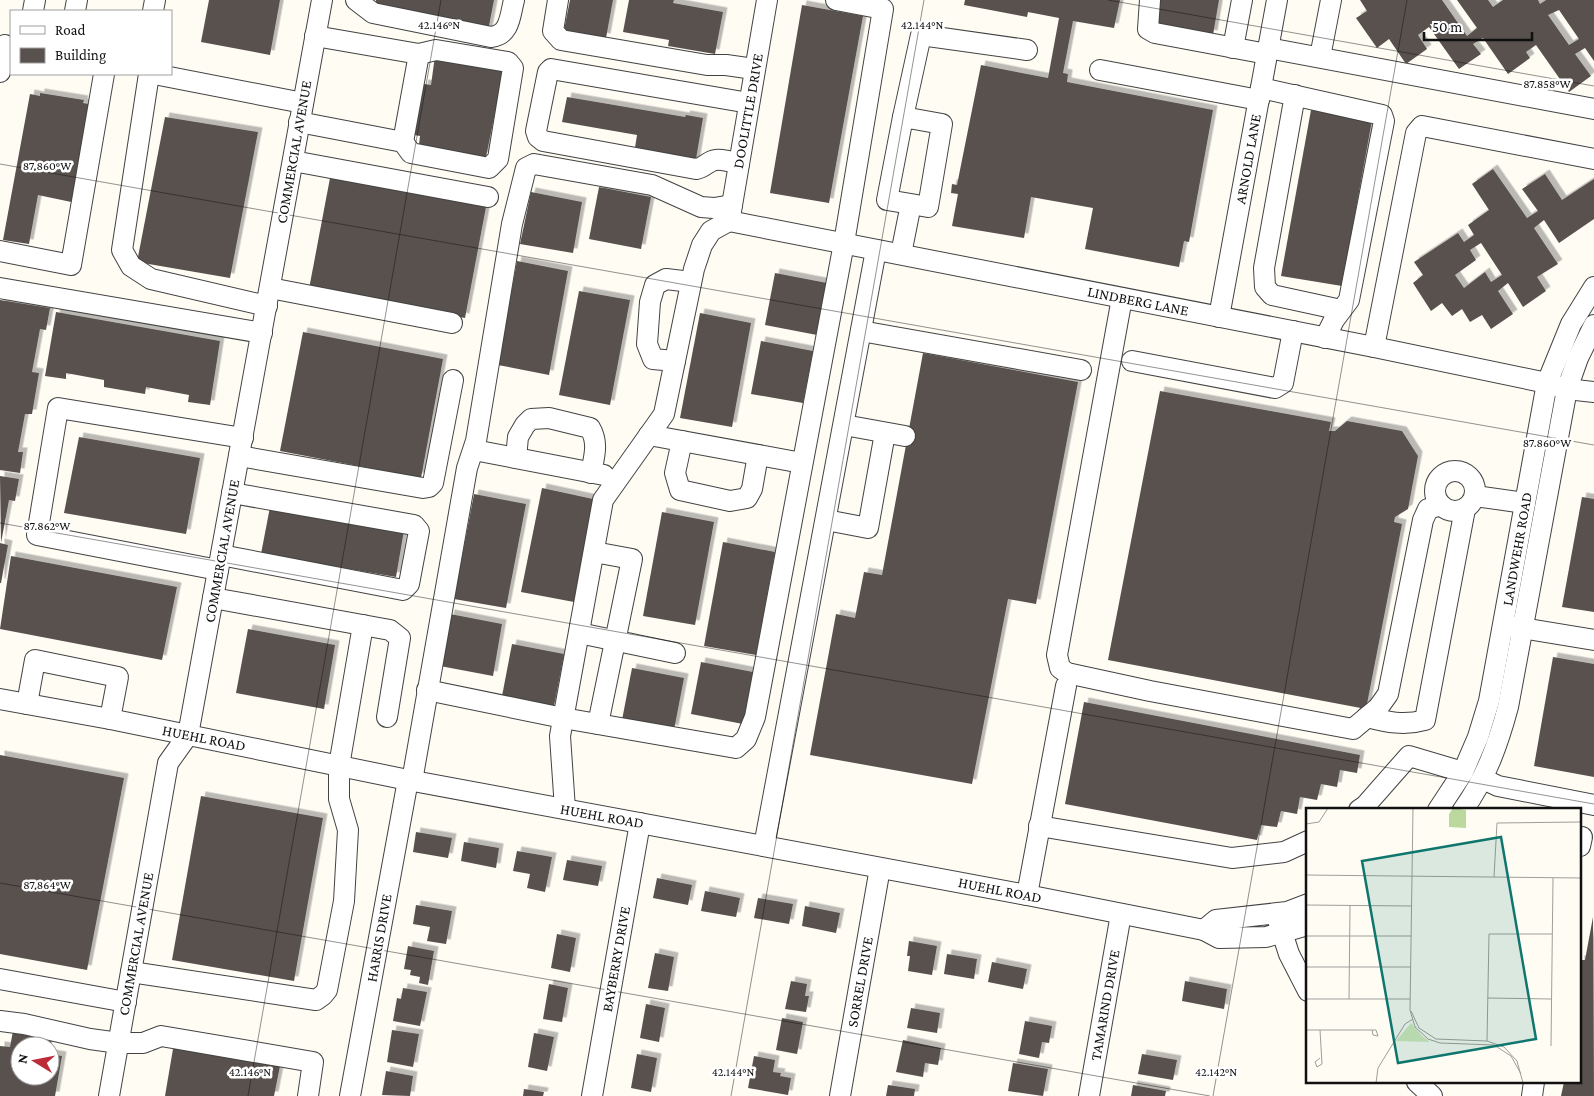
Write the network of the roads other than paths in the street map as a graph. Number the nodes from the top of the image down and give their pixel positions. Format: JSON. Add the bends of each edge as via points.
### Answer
{"nodes":[{"id":1,"x":322,"y":0,"type":"edge"},
{"id":2,"x":356,"y":0,"type":"edge"},
{"id":3,"x":514,"y":0,"type":"edge"},
{"id":4,"x":558,"y":0,"type":"edge"},
{"id":5,"x":767,"y":0,"type":"edge"},
{"id":6,"x":836,"y":0,"type":"edge"},
{"id":7,"x":1150,"y":0,"type":"edge"},
{"id":8,"x":1242,"y":0,"type":"edge"},
{"id":9,"x":1277,"y":0,"type":"edge"},
{"id":10,"x":1331,"y":0,"type":"edge"},
{"id":11,"x":884,"y":4,"type":"edge"},
{"id":12,"x":315,"y":36,"type":"junction"},
{"id":13,"x":5,"y":45,"type":"edge"},
{"id":14,"x":1233,"y":48,"type":"junction"},
{"id":15,"x":1027,"y":50,"type":"dead end"},
{"id":16,"x":1268,"y":51,"type":"junction"},
{"id":17,"x":419,"y":54,"type":"junction"},
{"id":18,"x":1320,"y":57,"type":"junction"},
{"id":19,"x":754,"y":69,"type":"junction"},
{"id":20,"x":1100,"y":70,"type":"dead end"},
{"id":21,"x":0,"y":72,"type":"edge"},
{"id":22,"x":104,"y":75,"type":"edge"},
{"id":23,"x":149,"y":75,"type":"edge"},
{"id":24,"x":158,"y":75,"type":"edge"},
{"id":25,"x":1260,"y":94,"type":"junction"},
{"id":26,"x":1295,"y":96,"type":"junction"},
{"id":27,"x":749,"y":103,"type":"junction"},
{"id":28,"x":1594,"y":109,"type":"edge"},
{"id":29,"x":301,"y":112,"type":"junction"},
{"id":30,"x":903,"y":117,"type":"junction"},
{"id":31,"x":403,"y":142,"type":"junction"},
{"id":32,"x":1594,"y":159,"type":"edge"},
{"id":33,"x":292,"y":161,"type":"junction"},
{"id":34,"x":739,"y":164,"type":"junction"},
{"id":35,"x":488,"y":197,"type":"dead end"},
{"id":36,"x":911,"y":204,"type":"junction"},
{"id":37,"x":731,"y":213,"type":"junction"},
{"id":38,"x":844,"y":243,"type":"junction"},
{"id":39,"x":876,"y":250,"type":"junction"},
{"id":40,"x":0,"y":252,"type":"edge"},
{"id":41,"x":901,"y":254,"type":"junction"},
{"id":42,"x":691,"y":282,"type":"junction"},
{"id":43,"x":1594,"y":287,"type":"edge"},
{"id":44,"x":0,"y":288,"type":"edge"},
{"id":45,"x":268,"y":297,"type":"junction"},
{"id":46,"x":1122,"y":298,"type":"junction"},
{"id":47,"x":1341,"y":310,"type":"junction"},
{"id":48,"x":1219,"y":317,"type":"junction"},
{"id":49,"x":452,"y":323,"type":"dead end"},
{"id":50,"x":1594,"y":325,"type":"edge"},
{"id":51,"x":861,"y":331,"type":"junction"},
{"id":52,"x":1293,"y":331,"type":"junction"},
{"id":53,"x":262,"y":333,"type":"junction"},
{"id":54,"x":1325,"y":338,"type":"junction"},
{"id":55,"x":1374,"y":347,"type":"junction"},
{"id":56,"x":675,"y":361,"type":"junction"},
{"id":57,"x":1132,"y":361,"type":"dead end"},
{"id":58,"x":1081,"y":370,"type":"dead end"},
{"id":59,"x":453,"y":380,"type":"dead end"},
{"id":60,"x":1547,"y":383,"type":"junction"},
{"id":61,"x":1568,"y":388,"type":"junction"},
{"id":62,"x":1594,"y":392,"type":"edge"},
{"id":63,"x":844,"y":425,"type":"junction"},
{"id":64,"x":885,"y":433,"type":"junction"},
{"id":65,"x":649,"y":435,"type":"junction"},
{"id":66,"x":905,"y":436,"type":"dead end"},
{"id":67,"x":682,"y":441,"type":"junction"},
{"id":68,"x":241,"y":447,"type":"junction"},
{"id":69,"x":474,"y":450,"type":"junction"},
{"id":70,"x":758,"y":455,"type":"junction"},
{"id":71,"x":516,"y":458,"type":"junction"},
{"id":72,"x":802,"y":463,"type":"junction"},
{"id":73,"x":591,"y":473,"type":"junction"},
{"id":74,"x":619,"y":478,"type":"junction"},
{"id":75,"x":232,"y":493,"type":"junction"},
{"id":76,"x":1470,"y":502,"type":"junction"},
{"id":77,"x":1525,"y":503,"type":"junction"},
{"id":78,"x":1441,"y":505,"type":"junction"},
{"id":79,"x":826,"y":520,"type":"junction"},
{"id":80,"x":594,"y":552,"type":"junction"},
{"id":81,"x":219,"y":563,"type":"junction"},
{"id":82,"x":213,"y":598,"type":"junction"},
{"id":83,"x":1503,"y":624,"type":"junction"},
{"id":84,"x":363,"y":625,"type":"junction"},
{"id":85,"x":1523,"y":628,"type":"junction"},
{"id":86,"x":579,"y":633,"type":"junction"},
{"id":87,"x":1594,"y":640,"type":"edge"},
{"id":88,"x":615,"y":641,"type":"junction"},
{"id":89,"x":675,"y":653,"type":"dead end"},
{"id":90,"x":1066,"y":686,"type":"dead end"},
{"id":91,"x":427,"y":690,"type":"junction"},
{"id":92,"x":0,"y":699,"type":"edge"},
{"id":93,"x":27,"y":704,"type":"junction"},
{"id":94,"x":387,"y":717,"type":"dead end"},
{"id":95,"x":1367,"y":717,"type":"junction"},
{"id":96,"x":563,"y":718,"type":"junction"},
{"id":97,"x":110,"y":719,"type":"junction"},
{"id":98,"x":598,"y":724,"type":"junction"},
{"id":99,"x":188,"y":734,"type":"junction"},
{"id":100,"x":340,"y":766,"type":"junction"},
{"id":101,"x":1463,"y":772,"type":"junction"},
{"id":102,"x":1483,"y":779,"type":"junction"},
{"id":103,"x":410,"y":780,"type":"junction"},
{"id":104,"x":1594,"y":805,"type":"edge"},
{"id":105,"x":1362,"y":808,"type":"edge"},
{"id":106,"x":1439,"y":808,"type":"edge"},
{"id":107,"x":1464,"y":808,"type":"edge"},
{"id":108,"x":565,"y":809,"type":"junction"},
{"id":109,"x":640,"y":823,"type":"junction"},
{"id":110,"x":1039,"y":826,"type":"junction"},
{"id":111,"x":1306,"y":842,"type":"edge"},
{"id":112,"x":764,"y":846,"type":"junction"},
{"id":113,"x":880,"y":868,"type":"junction"},
{"id":114,"x":1027,"y":895,"type":"junction"},
{"id":115,"x":1306,"y":905,"type":"edge"},
{"id":116,"x":1121,"y":914,"type":"junction"},
{"id":117,"x":1279,"y":923,"type":"junction"},
{"id":118,"x":1306,"y":925,"type":"edge"},
{"id":119,"x":131,"y":972,"type":"junction"},
{"id":120,"x":0,"y":979,"type":"edge"},
{"id":121,"x":1306,"y":987,"type":"edge"},
{"id":122,"x":126,"y":1002,"type":"junction"},
{"id":123,"x":0,"y":1022,"type":"edge"},
{"id":124,"x":118,"y":1042,"type":"junction"},
{"id":125,"x":1419,"y":1084,"type":"edge"},
{"id":126,"x":109,"y":1096,"type":"edge"},
{"id":127,"x":308,"y":1096,"type":"edge"},
{"id":128,"x":350,"y":1096,"type":"edge"},
{"id":129,"x":592,"y":1096,"type":"edge"},
{"id":130,"x":840,"y":1096,"type":"edge"},
{"id":131,"x":1089,"y":1096,"type":"edge"},
{"id":132,"x":1432,"y":1096,"type":"edge"}],
"edges":[{"from":1,"to":12,"type":"street","name":"COMMERCIAL AVENUE"},
{"from":2,"to":3,"type":"street","via":[[373,13],[491,37],[500,35],[507,28]]},
{"from":4,"to":19,"type":"street","via":[[553,31],[561,40]]},
{"from":5,"to":19,"type":"street","name":"DOOLITTLE DRIVE"},
{"from":6,"to":11,"type":"street"},
{"from":7,"to":14,"type":"street","via":[[1148,29]]},
{"from":8,"to":14,"type":"street"},
{"from":9,"to":16,"type":"street","name":"ARNOLD LANE"},
{"from":10,"to":18,"type":"street"},
{"from":11,"to":38,"type":"street"},
{"from":12,"to":17,"type":"street"},
{"from":12,"to":29,"type":"street","name":"COMMERCIAL AVENUE"},
{"from":13,"to":21,"type":"street"},
{"from":14,"to":16,"type":"street"},
{"from":15,"to":30,"type":"street","via":[[921,35]]},
{"from":16,"to":18,"type":"street"},
{"from":16,"to":25,"type":"street","name":"ARNOLD LANE"},
{"from":17,"to":31,"type":"street"},
{"from":17,"to":31,"type":"street","via":[[436,50],[508,62],[513,68],[498,159],[489,168],[411,153]]},
{"from":18,"to":28,"type":"street"},
{"from":19,"to":27,"type":"street","name":"DOOLITTLE DRIVE"},
{"from":20,"to":25,"type":"street"},
{"from":22,"to":40,"type":"street","via":[[71,265]]},
{"from":23,"to":45,"type":"street","via":[[122,250],[131,266],[151,279]]},
{"from":24,"to":29,"type":"street"},
{"from":25,"to":26,"type":"street"},
{"from":25,"to":48,"type":"street","name":"ARNOLD LANE"},
{"from":26,"to":47,"type":"street","via":[[1264,268],[1265,287],[1272,295]]},
{"from":26,"to":47,"type":"street","via":[[1382,115],[1384,120],[1349,300]]},
{"from":27,"to":34,"type":"street","name":"DOOLITTLE DRIVE"},
{"from":27,"to":34,"type":"street","via":[[551,69],[536,131],[543,140],[696,169],[716,160]]},
{"from":29,"to":31,"type":"street"},
{"from":29,"to":33,"type":"street","name":"COMMERCIAL AVENUE"},
{"from":30,"to":36,"type":"street","via":[[888,200]]},
{"from":30,"to":36,"type":"street","via":[[942,124],[928,207]]},
{"from":32,"to":55,"type":"street","via":[[1422,126],[1416,133]]},
{"from":33,"to":35,"type":"street"},
{"from":33,"to":45,"type":"street","name":"COMMERCIAL AVENUE"},
{"from":34,"to":37,"type":"street","name":"DOOLITTLE DRIVE"},
{"from":36,"to":41,"type":"street"},
{"from":37,"to":38,"type":"street","name":"LINDBERG LANE"},
{"from":37,"to":42,"type":"street","via":[[711,231],[702,246]]},
{"from":37,"to":69,"type":"street","name":"LINDBERG LANE","via":[[701,207],[652,185],[534,164],[526,168],[512,224]]},
{"from":38,"to":39,"type":"street","name":"LINDBERG LANE"},
{"from":38,"to":72,"type":"street"},
{"from":39,"to":41,"type":"street","name":"LINDBERG LANE"},
{"from":39,"to":51,"type":"street"},
{"from":41,"to":46,"type":"street","name":"LINDBERG LANE"},
{"from":42,"to":56,"type":"street"},
{"from":42,"to":56,"type":"street","via":[[666,280],[655,286],[650,302],[647,344],[653,359]]},
{"from":43,"to":60,"type":"street","name":"LANDWEHR ROAD","via":[[1571,324]]},
{"from":44,"to":53,"type":"street"},
{"from":45,"to":49,"type":"street"},
{"from":45,"to":53,"type":"street","name":"COMMERCIAL AVENUE"},
{"from":46,"to":48,"type":"street","name":"LINDBERG LANE"},
{"from":46,"to":95,"type":"street","via":[[1057,655],[1060,668],[1067,673],[1141,689],[1354,729]]},
{"from":47,"to":54,"type":"street"},
{"from":48,"to":52,"type":"street","name":"LINDBERG LANE"},
{"from":50,"to":61,"type":"street","name":"LANDWEHR ROAD"},
{"from":51,"to":58,"type":"street"},
{"from":51,"to":63,"type":"street"},
{"from":52,"to":54,"type":"street","name":"LINDBERG LANE"},
{"from":52,"to":57,"type":"street","via":[[1283,383],[1275,388]]},
{"from":53,"to":68,"type":"street","name":"COMMERCIAL AVENUE"},
{"from":54,"to":55,"type":"street","name":"LINDBERG LANE"},
{"from":55,"to":60,"type":"street","name":"LINDBERG LANE"},
{"from":56,"to":65,"type":"street","via":[[664,414]]},
{"from":59,"to":68,"type":"street","via":[[433,483],[429,487]]},
{"from":60,"to":61,"type":"street","name":"LINDBERG LANE"},
{"from":60,"to":77,"type":"street","name":"LANDWEHR ROAD"},
{"from":61,"to":62,"type":"street","name":"LINDBERG LANE"},
{"from":61,"to":85,"type":"street","name":"LANDWEHR ROAD"},
{"from":63,"to":64,"type":"street"},
{"from":63,"to":79,"type":"street"},
{"from":64,"to":66,"type":"street"},
{"from":64,"to":79,"type":"street","via":[[868,528]]},
{"from":65,"to":67,"type":"street"},
{"from":65,"to":74,"type":"street"},
{"from":67,"to":70,"type":"street"},
{"from":67,"to":70,"type":"street","via":[[675,473],[680,490],[730,501],[747,498]]},
{"from":68,"to":75,"type":"street","name":"COMMERCIAL AVENUE"},
{"from":68,"to":81,"type":"street","via":[[58,408],[37,535]]},
{"from":69,"to":71,"type":"street"},
{"from":69,"to":91,"type":"street","name":"HARRIS DRIVE","via":[[467,468]]},
{"from":70,"to":72,"type":"street"},
{"from":71,"to":73,"type":"street"},
{"from":71,"to":73,"type":"street","via":[[518,436],[525,425],[532,419],[549,418],[590,428],[595,436],[596,450]]},
{"from":72,"to":98,"type":"street","via":[[755,717],[746,739],[736,748]]},
{"from":73,"to":74,"type":"street"},
{"from":74,"to":80,"type":"street","via":[[603,500]]},
{"from":75,"to":81,"type":"street","name":"COMMERCIAL AVENUE"},
{"from":75,"to":81,"type":"street","via":[[414,525],[419,531],[409,584],[403,590]]},
{"from":76,"to":77,"type":"street"},
{"from":76,"to":78,"type":"street","via":[[1452,511]]},
{"from":76,"to":78,"type":"street","via":[[1474,482],[1464,473],[1450,472],[1439,479],[1436,486],[1435,493]]},
{"from":76,"to":95,"type":"street","via":[[1424,720],[1392,724]]},
{"from":77,"to":83,"type":"street","name":"LANDWEHR ROAD"},
{"from":78,"to":95,"type":"street","via":[[1428,509],[1423,520],[1388,694]]},
{"from":79,"to":112,"type":"street"},
{"from":80,"to":86,"type":"street"},
{"from":80,"to":88,"type":"street","via":[[632,558]]},
{"from":81,"to":82,"type":"street","name":"COMMERCIAL AVENUE"},
{"from":82,"to":84,"type":"street"},
{"from":82,"to":99,"type":"street","name":"COMMERCIAL AVENUE"},
{"from":83,"to":85,"type":"street"},
{"from":83,"to":101,"type":"street","name":"LANDWEHR ROAD","via":[[1489,701]]},
{"from":84,"to":94,"type":"street","via":[[390,630],[400,638]]},
{"from":84,"to":100,"type":"street"},
{"from":85,"to":87,"type":"street"},
{"from":85,"to":102,"type":"street","name":"LANDWEHR ROAD","via":[[1508,707],[1498,744]]},
{"from":86,"to":88,"type":"street"},
{"from":86,"to":96,"type":"street"},
{"from":88,"to":89,"type":"street"},
{"from":88,"to":98,"type":"street"},
{"from":90,"to":110,"type":"street"},
{"from":91,"to":96,"type":"street"},
{"from":91,"to":103,"type":"street","name":"HARRIS DRIVE"},
{"from":92,"to":93,"type":"street","name":"HUEHL ROAD"},
{"from":93,"to":97,"type":"street","name":"HUEHL ROAD"},
{"from":93,"to":97,"type":"street","via":[[34,660],[118,677]]},
{"from":96,"to":98,"type":"street"},
{"from":96,"to":108,"type":"street","via":[[560,736]]},
{"from":97,"to":99,"type":"street","name":"HUEHL ROAD"},
{"from":99,"to":100,"type":"street","name":"HUEHL ROAD"},
{"from":99,"to":119,"type":"street","name":"COMMERCIAL AVENUE","via":[[168,763]]},
{"from":100,"to":103,"type":"street","name":"HUEHL ROAD"},
{"from":100,"to":119,"type":"street","via":[[339,799],[348,830],[344,901],[327,990],[323,995],[316,1000]]},
{"from":101,"to":105,"type":"street","via":[[1409,756]]},
{"from":101,"to":106,"type":"street","name":"LANDWEHR ROAD"},
{"from":102,"to":104,"type":"street","via":[[1498,786]]},
{"from":102,"to":107,"type":"street","name":"LANDWEHR ROAD"},
{"from":103,"to":108,"type":"street","name":"HUEHL ROAD"},
{"from":103,"to":128,"type":"street","name":"HARRIS DRIVE"},
{"from":108,"to":109,"type":"street","name":"HUEHL ROAD"},
{"from":109,"to":112,"type":"street","name":"HUEHL ROAD"},
{"from":109,"to":129,"type":"street","name":"BAYBERRY DRIVE"},
{"from":110,"to":111,"type":"street","via":[[1232,858],[1284,852]]},
{"from":110,"to":114,"type":"street"},
{"from":112,"to":113,"type":"street","name":"HUEHL ROAD"},
{"from":113,"to":114,"type":"street","name":"HUEHL ROAD"},
{"from":113,"to":130,"type":"street","name":"SORREL DRIVE"},
{"from":114,"to":116,"type":"street","name":"HUEHL ROAD"},
{"from":115,"to":117,"type":"street","via":[[1287,912]]},
{"from":116,"to":117,"type":"street","name":"HUEHL ROAD","via":[[1204,930],[1216,920]]},
{"from":116,"to":131,"type":"street","name":"TAMARIND DRIVE"},
{"from":117,"to":118,"type":"street"},
{"from":117,"to":121,"type":"street","via":[[1289,954]]},
{"from":119,"to":122,"type":"street","name":"COMMERCIAL AVENUE"},
{"from":120,"to":122,"type":"street"},
{"from":122,"to":124,"type":"street","name":"COMMERCIAL AVENUE"},
{"from":123,"to":124,"type":"street"},
{"from":124,"to":126,"type":"street","name":"COMMERCIAL AVENUE"},
{"from":124,"to":127,"type":"street","via":[[143,1043],[161,1036],[313,1062]]},
{"from":125,"to":132,"type":"street"}]}
